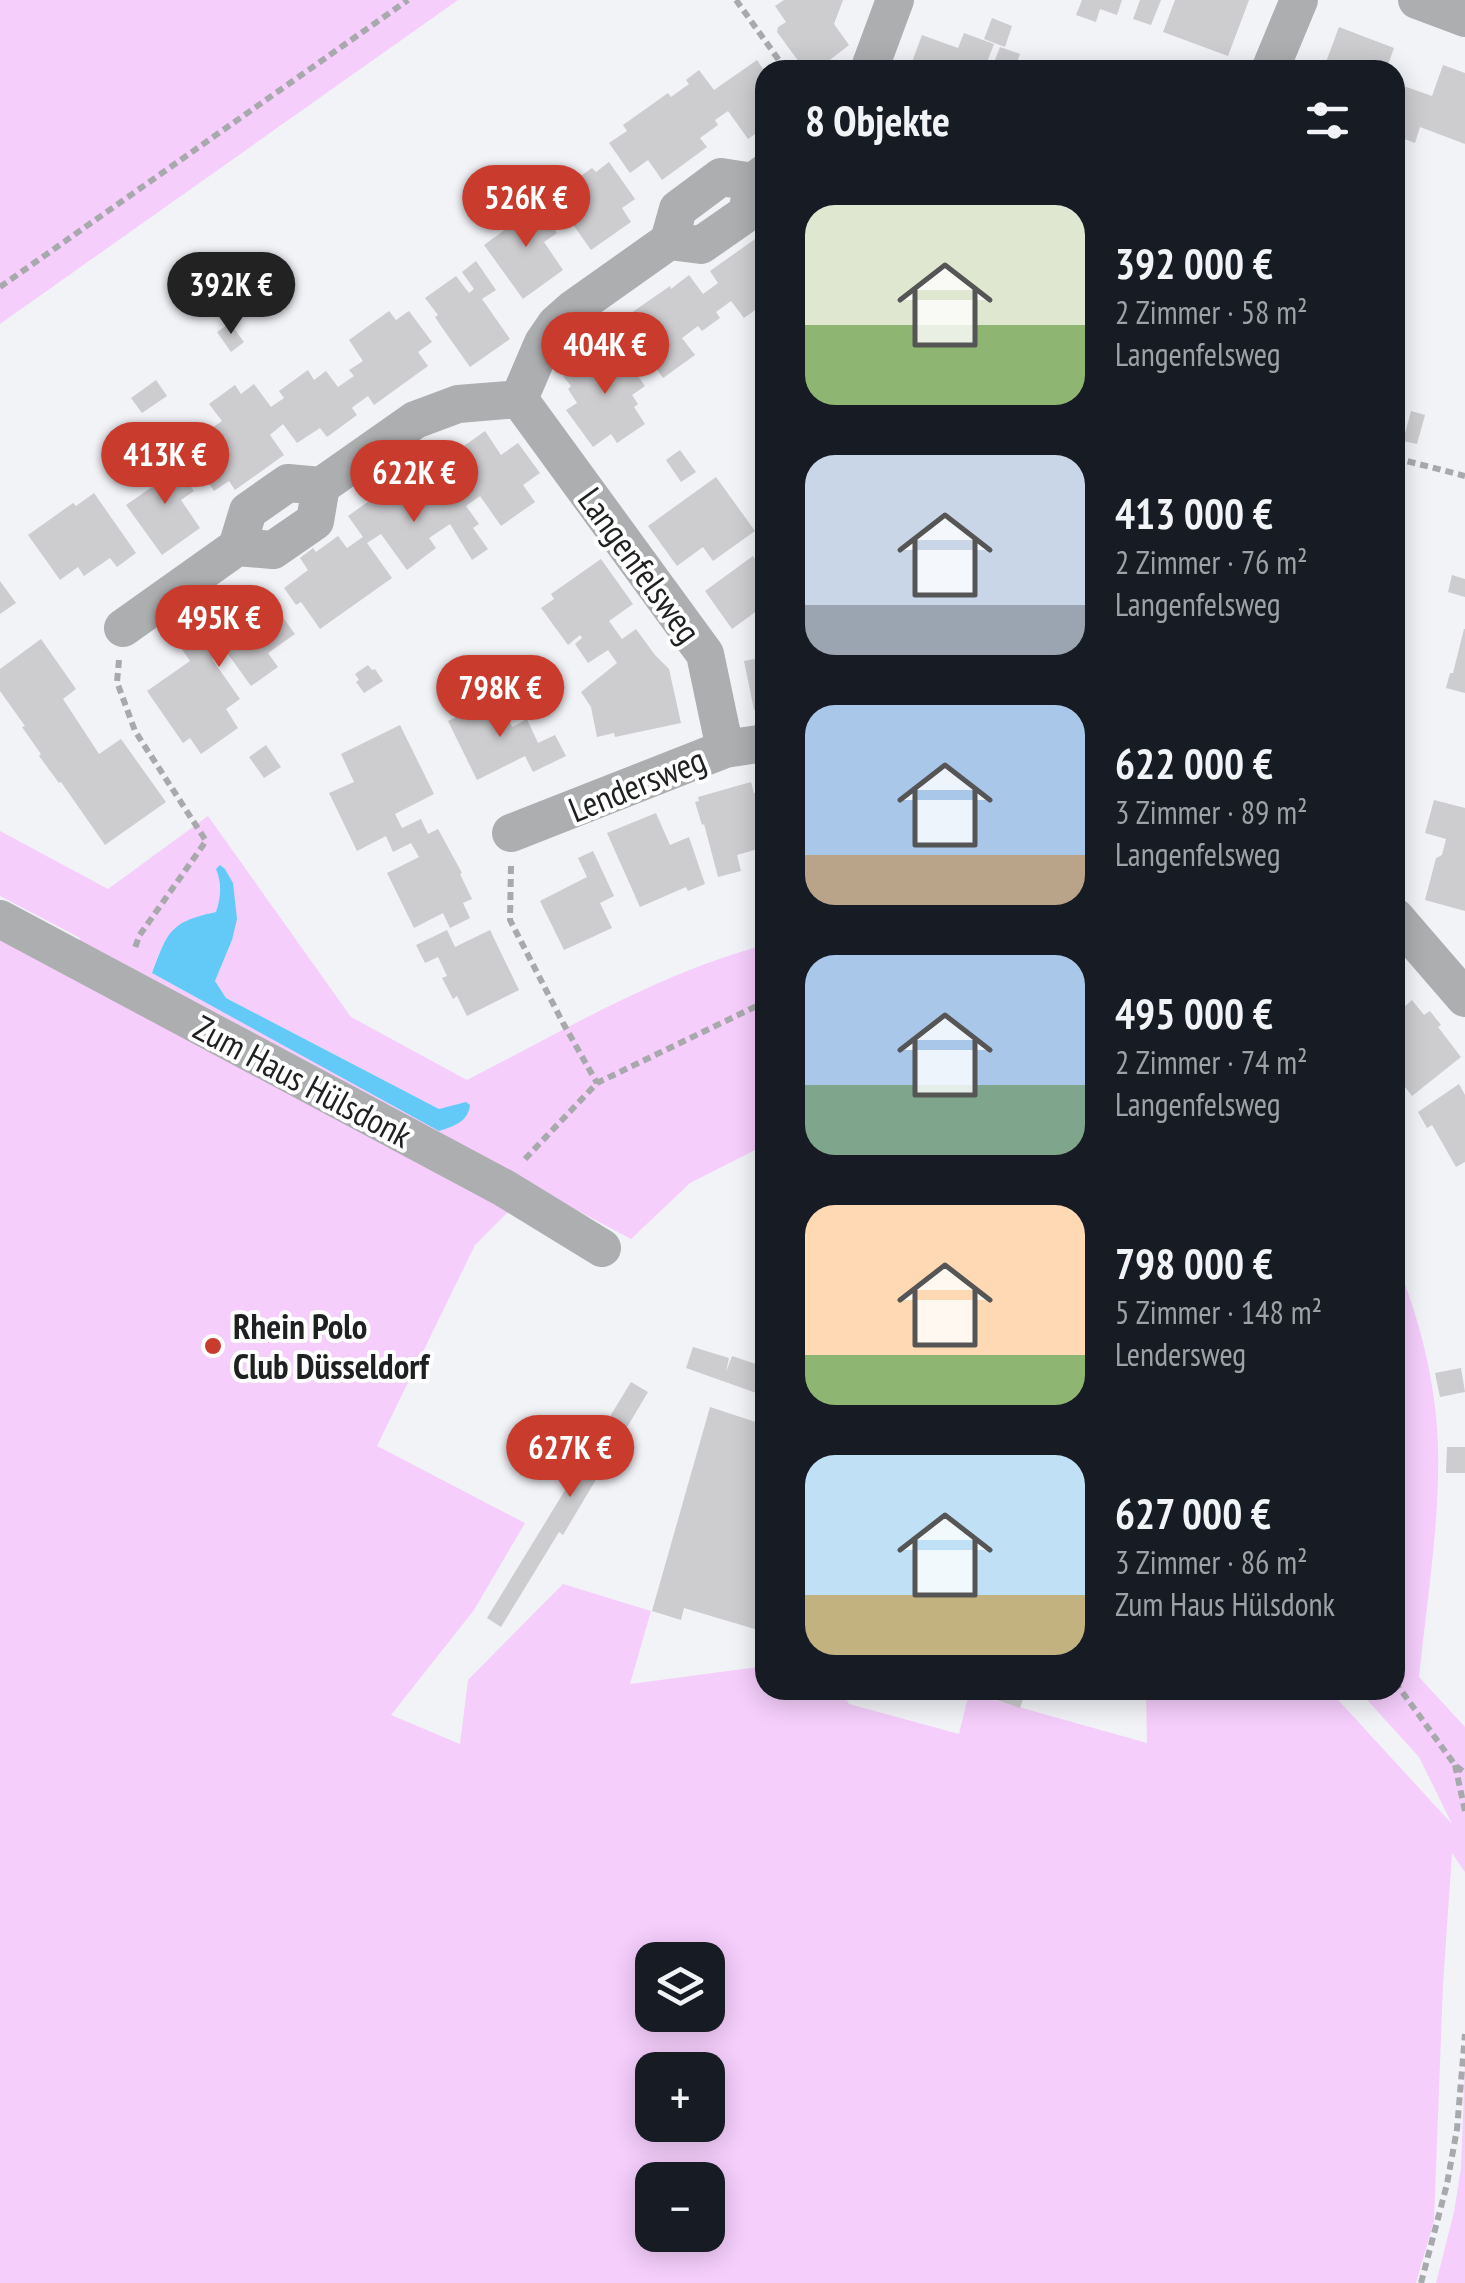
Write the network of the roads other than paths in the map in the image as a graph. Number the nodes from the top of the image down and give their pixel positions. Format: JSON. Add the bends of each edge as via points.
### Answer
{"nodes":[{"id":1,"x":895,"y":0,"type":"edge"},
{"id":2,"x":1300,"y":0,"type":"edge"},
{"id":3,"x":1417,"y":0,"type":"edge"},
{"id":4,"x":1465,"y":18,"type":"edge"},
{"id":5,"x":873,"y":60,"type":"edge"},
{"id":6,"x":1274,"y":60,"type":"edge"},
{"id":7,"x":755,"y":177,"type":"edge"},
{"id":8,"x":519,"y":398,"type":"junction"},
{"id":9,"x":123,"y":628,"type":"road end"},
{"id":10,"x":755,"y":745,"type":"edge"},
{"id":11,"x":725,"y":748,"type":"junction"},
{"id":12,"x":511,"y":833,"type":"road end"},
{"id":13,"x":0,"y":919,"type":"edge"},
{"id":14,"x":1405,"y":929,"type":"edge"},
{"id":15,"x":1465,"y":998,"type":"edge"},
{"id":16,"x":602,"y":1248,"type":"dead end"}],
"edges":[{"from":1,"to":5,"type":"street"},
{"from":2,"to":6,"type":"street"},
{"from":3,"to":4,"type":"street"},
{"from":7,"to":8,"type":"street","via":[[721,177],[678,209],[669,241],[556,324]]},
{"from":8,"to":9,"type":"street","via":[[458,404],[415,420],[321,486],[288,483],[248,511],[237,546]]},
{"from":8,"to":11,"type":"street","name":"Langenfelsweg","via":[[705,654]]},
{"from":10,"to":11,"type":"street","name":"Lendersweg"},
{"from":11,"to":12,"type":"street","name":"Lendersweg"},
{"from":13,"to":16,"type":"street","name":"Zum Haus Hülsdonk","via":[[504,1188]]},
{"from":14,"to":15,"type":"street"}]}
